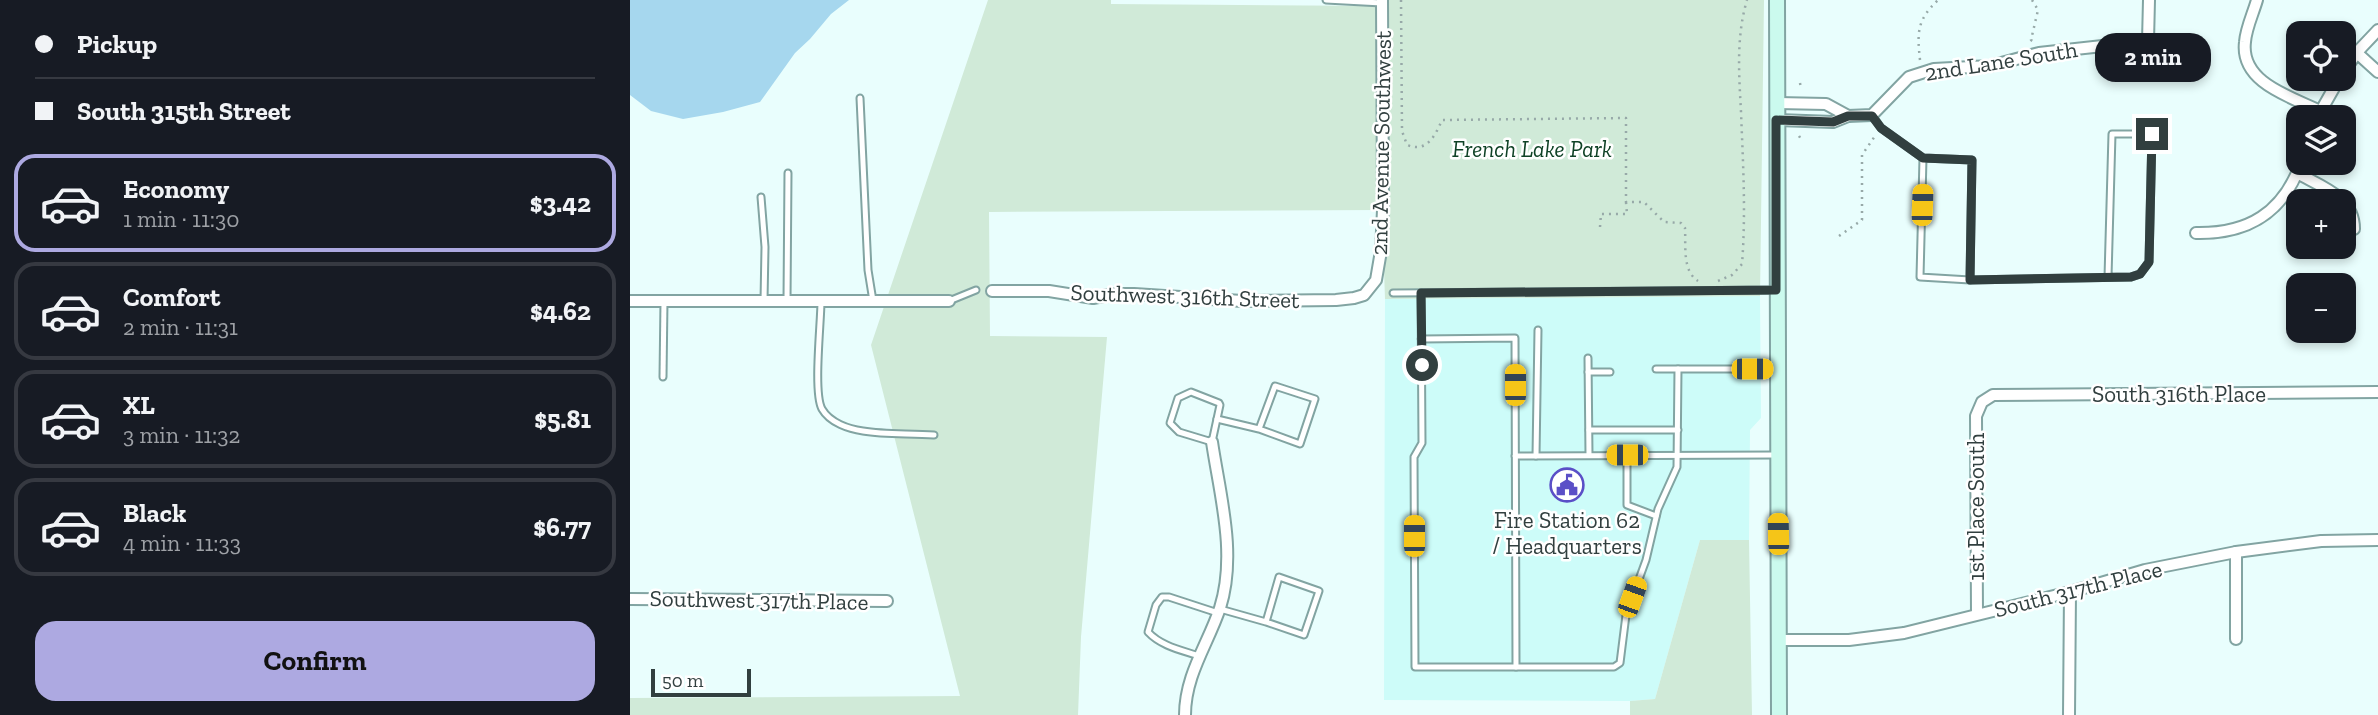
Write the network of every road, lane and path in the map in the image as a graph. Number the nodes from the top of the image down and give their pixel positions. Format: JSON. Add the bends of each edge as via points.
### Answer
{"nodes":[{"id":1,"x":1326,"y":0,"type":"edge"},
{"id":2,"x":1401,"y":0,"type":"edge"},
{"id":3,"x":1747,"y":0,"type":"edge"},
{"id":4,"x":1777,"y":0,"type":"edge"},
{"id":5,"x":1938,"y":0,"type":"edge"},
{"id":6,"x":2032,"y":0,"type":"edge"},
{"id":7,"x":2148,"y":0,"type":"edge"},
{"id":8,"x":2258,"y":0,"type":"edge"},
{"id":9,"x":1382,"y":1,"type":"edge"},
{"id":10,"x":2378,"y":30,"type":"edge"},
{"id":11,"x":2049,"y":52,"type":"junction"},
{"id":12,"x":2357,"y":53,"type":"joint"},
{"id":13,"x":2378,"y":72,"type":"edge"},
{"id":14,"x":1923,"y":73,"type":"junction"},
{"id":15,"x":1800,"y":83,"type":"dead end"},
{"id":16,"x":1801,"y":88,"type":"dead end"},
{"id":17,"x":860,"y":98,"type":"dead end"},
{"id":18,"x":1776,"y":103,"type":"junction"},
{"id":19,"x":2303,"y":105,"type":"edge"},
{"id":20,"x":1848,"y":116,"type":"junction"},
{"id":21,"x":1872,"y":116,"type":"junction"},
{"id":22,"x":1776,"y":120,"type":"junction"},
{"id":23,"x":1881,"y":128,"type":"junction"},
{"id":24,"x":1923,"y":158,"type":"junction"},
{"id":25,"x":788,"y":173,"type":"dead end"},
{"id":26,"x":2295,"y":175,"type":"edge"},
{"id":27,"x":2309,"y":175,"type":"edge"},
{"id":28,"x":2328,"y":189,"type":"edge"},
{"id":29,"x":761,"y":197,"type":"dead end"},
{"id":30,"x":1626,"y":202,"type":"junction"},
{"id":31,"x":1600,"y":227,"type":"dead end"},
{"id":32,"x":2196,"y":233,"type":"dead end"},
{"id":33,"x":1839,"y":236,"type":"dead end"},
{"id":34,"x":2108,"y":277,"type":"junction"},
{"id":35,"x":1970,"y":280,"type":"junction"},
{"id":36,"x":1716,"y":282,"type":"dead end"},
{"id":37,"x":1702,"y":283,"type":"dead end"},
{"id":38,"x":1374,"y":286,"type":"joint"},
{"id":39,"x":976,"y":290,"type":"dead end"},
{"id":40,"x":1776,"y":290,"type":"junction"},
{"id":41,"x":992,"y":291,"type":"dead end"},
{"id":42,"x":1393,"y":293,"type":"dead end"},
{"id":43,"x":1421,"y":293,"type":"junction"},
{"id":44,"x":630,"y":301,"type":"edge"},
{"id":45,"x":664,"y":301,"type":"junction"},
{"id":46,"x":764,"y":301,"type":"junction"},
{"id":47,"x":787,"y":301,"type":"junction"},
{"id":48,"x":821,"y":301,"type":"junction"},
{"id":49,"x":873,"y":301,"type":"junction"},
{"id":50,"x":949,"y":301,"type":"joint"},
{"id":51,"x":1538,"y":330,"type":"dead end"},
{"id":52,"x":1422,"y":338,"type":"junction"},
{"id":53,"x":1588,"y":358,"type":"dead end"},
{"id":54,"x":1656,"y":369,"type":"dead end"},
{"id":55,"x":1678,"y":369,"type":"junction"},
{"id":56,"x":1776,"y":369,"type":"junction"},
{"id":57,"x":1588,"y":372,"type":"junction"},
{"id":58,"x":1610,"y":372,"type":"dead end"},
{"id":59,"x":663,"y":377,"type":"dead end"},
{"id":60,"x":2378,"y":392,"type":"edge"},
{"id":61,"x":1982,"y":402,"type":"joint"},
{"id":62,"x":1217,"y":419,"type":"junction"},
{"id":63,"x":1259,"y":429,"type":"junction"},
{"id":64,"x":1588,"y":430,"type":"junction"},
{"id":65,"x":1678,"y":430,"type":"junction"},
{"id":66,"x":934,"y":435,"type":"dead end"},
{"id":67,"x":1212,"y":442,"type":"junction"},
{"id":68,"x":1588,"y":455,"type":"junction"},
{"id":69,"x":1627,"y":455,"type":"junction"},
{"id":70,"x":1678,"y":455,"type":"junction"},
{"id":71,"x":1777,"y":455,"type":"junction"},
{"id":72,"x":1515,"y":456,"type":"junction"},
{"id":73,"x":1536,"y":456,"type":"junction"},
{"id":74,"x":1656,"y":516,"type":"junction"},
{"id":75,"x":2378,"y":540,"type":"edge"},
{"id":76,"x":2236,"y":552,"type":"junction"},
{"id":77,"x":2070,"y":592,"type":"junction"},
{"id":78,"x":630,"y":599,"type":"edge"},
{"id":79,"x":887,"y":601,"type":"dead end"},
{"id":80,"x":1219,"y":611,"type":"junction"},
{"id":81,"x":1977,"y":614,"type":"junction"},
{"id":82,"x":1266,"y":622,"type":"junction"},
{"id":83,"x":2236,"y":639,"type":"dead end"},
{"id":84,"x":1779,"y":640,"type":"junction"},
{"id":85,"x":1199,"y":656,"type":"junction"},
{"id":86,"x":1516,"y":667,"type":"junction"},
{"id":87,"x":1185,"y":715,"type":"edge"},
{"id":88,"x":1779,"y":715,"type":"edge"},
{"id":89,"x":2069,"y":715,"type":"edge"}],
"edges":[{"from":1,"to":9,"type":"lane"},
{"from":2,"to":30,"type":"path","via":[[1402,131],[1406,145],[1428,144],[1442,120],[1626,118]]},
{"from":3,"to":36,"type":"path","via":[[1740,24],[1738,77],[1742,264]]},
{"from":4,"to":18,"type":"main road"},
{"from":5,"to":14,"type":"path","via":[[1920,22]]},
{"from":6,"to":11,"type":"path","via":[[2038,10],[2031,40]]},
{"from":7,"to":11,"type":"street","name":"2nd Lane South","via":[[2148,41]]},
{"from":8,"to":19,"type":"street","via":[[2245,41],[2250,69]]},
{"from":9,"to":38,"type":"street","name":"2nd Avenue Southwest","via":[[1382,210]]},
{"from":10,"to":12,"type":"street"},
{"from":11,"to":14,"type":"street","name":"2nd Lane South","via":[[1990,66]]},
{"from":12,"to":13,"type":"street"},
{"from":14,"to":21,"type":"street","name":"2nd Lane South","via":[[1909,77]]},
{"from":15,"to":16,"type":"path"},
{"from":17,"to":49,"type":"lane"},
{"from":18,"to":20,"type":"street","via":[[1826,104]]},
{"from":18,"to":22,"type":"main road"},
{"from":20,"to":21,"type":"street"},
{"from":20,"to":22,"type":"street","via":[[1833,122]]},
{"from":21,"to":23,"type":"lane"},
{"from":22,"to":40,"type":"main road"},
{"from":23,"to":24,"type":"lane"},
{"from":23,"to":33,"type":"path","via":[[1862,155],[1861,220]]},
{"from":24,"to":35,"type":"lane","via":[[1972,160]]},
{"from":24,"to":35,"type":"lane","via":[[1920,277]]},
{"from":25,"to":47,"type":"lane"},
{"from":26,"to":32,"type":"street","via":[[2282,199],[2262,217],[2236,229]]},
{"from":27,"to":28,"type":"street"},
{"from":29,"to":46,"type":"lane"},
{"from":30,"to":31,"type":"path","via":[[1627,215],[1601,215]]},
{"from":30,"to":37,"type":"path","via":[[1644,202],[1664,222],[1681,223],[1688,270]]},
{"from":34,"to":34,"type":"lane","via":[[2140,274],[2149,262],[2152,134],[2112,134]]},
{"from":34,"to":35,"type":"lane"},
{"from":38,"to":41,"type":"street","name":"Southwest 316th Street","via":[[1360,297],[1329,300],[1242,301],[1119,293],[1093,298],[1049,291]]},
{"from":39,"to":50,"type":"lane"},
{"from":40,"to":43,"type":"lane"},
{"from":40,"to":56,"type":"main road"},
{"from":42,"to":43,"type":"lane"},
{"from":43,"to":52,"type":"lane"},
{"from":44,"to":45,"type":"street"},
{"from":45,"to":46,"type":"street"},
{"from":45,"to":59,"type":"lane"},
{"from":46,"to":47,"type":"street"},
{"from":47,"to":48,"type":"street"},
{"from":48,"to":49,"type":"street"},
{"from":48,"to":66,"type":"lane","via":[[818,376],[822,411],[833,421],[864,431]]},
{"from":49,"to":50,"type":"street"},
{"from":51,"to":73,"type":"lane"},
{"from":52,"to":72,"type":"lane","via":[[1515,338]]},
{"from":52,"to":86,"type":"lane","via":[[1422,443],[1414,457],[1415,667]]},
{"from":53,"to":57,"type":"lane"},
{"from":54,"to":55,"type":"lane"},
{"from":55,"to":56,"type":"lane"},
{"from":55,"to":65,"type":"lane"},
{"from":56,"to":71,"type":"main road"},
{"from":57,"to":58,"type":"lane"},
{"from":57,"to":64,"type":"lane"},
{"from":60,"to":61,"type":"street","name":"South 316th Place","via":[[1993,395]]},
{"from":61,"to":81,"type":"street","name":"1st Place South","via":[[1976,416]]},
{"from":62,"to":63,"type":"lane"},
{"from":62,"to":67,"type":"lane"},
{"from":62,"to":67,"type":"lane","via":[[1219,403],[1191,392],[1178,398],[1170,423],[1180,432]]},
{"from":63,"to":63,"type":"lane","via":[[1275,386],[1315,399],[1300,444]]},
{"from":64,"to":65,"type":"lane"},
{"from":64,"to":68,"type":"lane"},
{"from":65,"to":70,"type":"lane"},
{"from":67,"to":80,"type":"street","via":[[1228,554]]},
{"from":68,"to":69,"type":"lane"},
{"from":68,"to":73,"type":"lane"},
{"from":69,"to":70,"type":"lane"},
{"from":69,"to":74,"type":"lane","via":[[1627,505]]},
{"from":70,"to":71,"type":"lane"},
{"from":70,"to":74,"type":"lane","via":[[1675,474]]},
{"from":71,"to":84,"type":"main road"},
{"from":72,"to":73,"type":"lane"},
{"from":72,"to":86,"type":"lane"},
{"from":74,"to":86,"type":"lane","via":[[1626,615],[1618,665]]},
{"from":75,"to":76,"type":"street","name":"South 317th Place","via":[[2321,541]]},
{"from":76,"to":77,"type":"street","name":"South 317th Place","via":[[2145,570]]},
{"from":76,"to":83,"type":"street"},
{"from":77,"to":81,"type":"street","name":"South 317th Place"},
{"from":77,"to":89,"type":"street"},
{"from":78,"to":79,"type":"street","name":"Southwest 317th Place"},
{"from":80,"to":82,"type":"lane"},
{"from":80,"to":85,"type":"street"},
{"from":80,"to":85,"type":"lane","via":[[1169,597],[1162,597],[1156,605],[1148,632],[1173,648]]},
{"from":81,"to":84,"type":"street","name":"South 317th Place","via":[[1904,633],[1849,640]]},
{"from":82,"to":82,"type":"lane","via":[[1279,577],[1320,591],[1304,635]]},
{"from":84,"to":88,"type":"main road"},
{"from":85,"to":87,"type":"street","via":[[1188,687]]}]}
